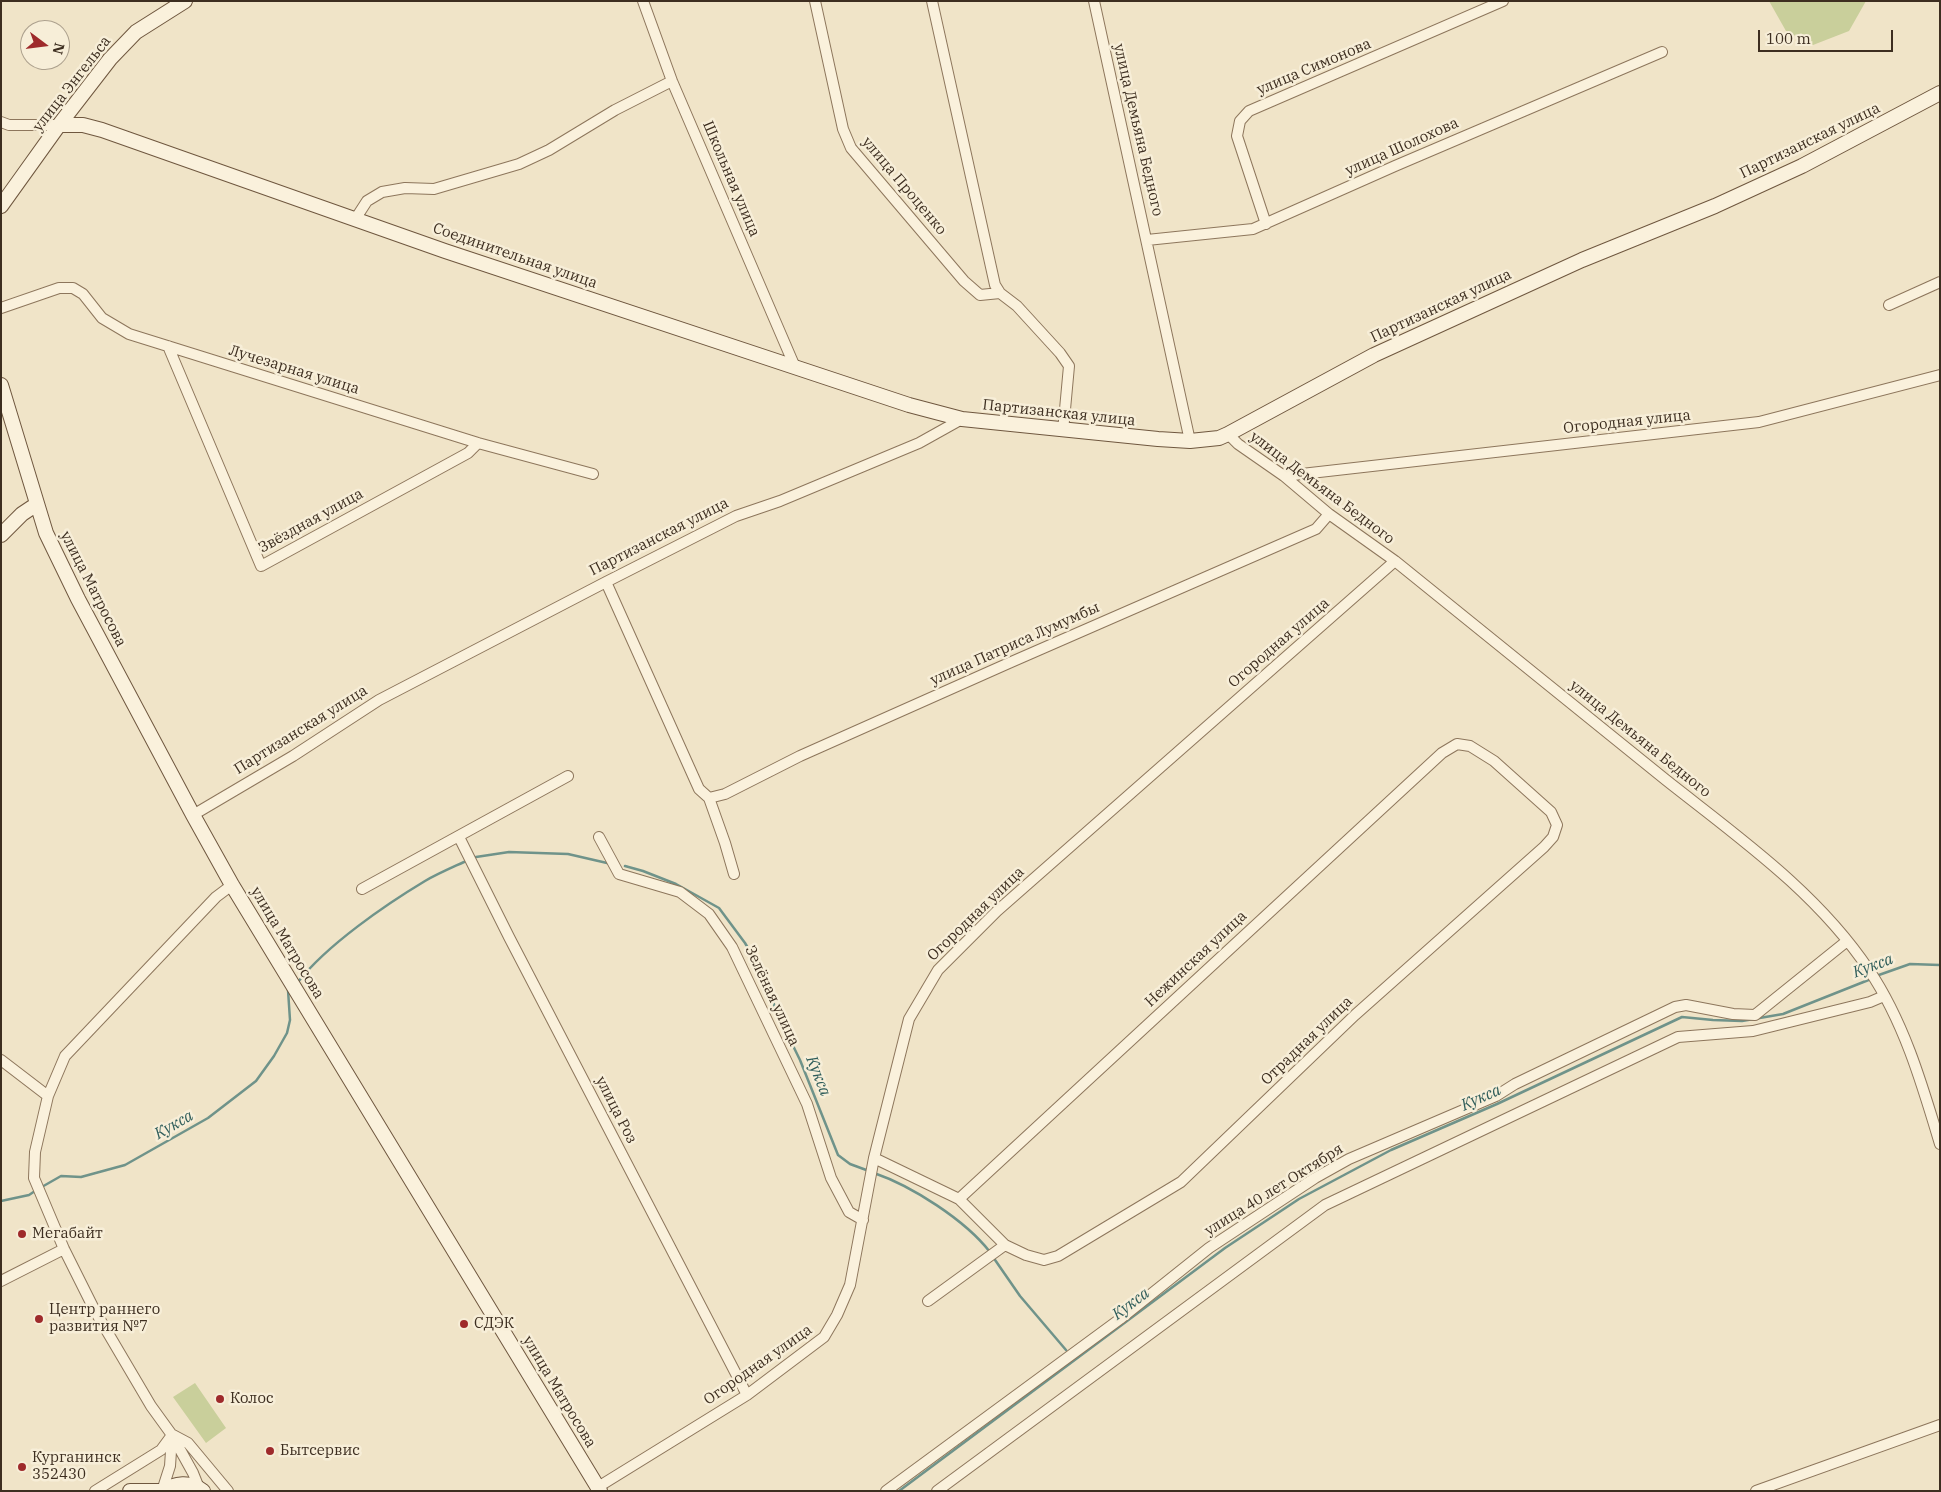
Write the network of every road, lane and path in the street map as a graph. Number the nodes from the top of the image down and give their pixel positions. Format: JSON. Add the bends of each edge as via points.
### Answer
{"nodes":[{"id":1,"x":185,"y":1,"type":"edge"},
{"id":2,"x":643,"y":1,"type":"edge"},
{"id":3,"x":815,"y":1,"type":"edge"},
{"id":4,"x":932,"y":1,"type":"edge"},
{"id":5,"x":1094,"y":1,"type":"edge"},
{"id":6,"x":1503,"y":1,"type":"edge"},
{"id":7,"x":1662,"y":52,"type":"dead end"},
{"id":8,"x":672,"y":82,"type":"junction"},
{"id":9,"x":1940,"y":93,"type":"edge"},
{"id":10,"x":1,"y":122,"type":"edge"},
{"id":11,"x":59,"y":126,"type":"junction"},
{"id":12,"x":1,"y":206,"type":"edge"},
{"id":13,"x":356,"y":218,"type":"junction"},
{"id":14,"x":1266,"y":224,"type":"junction"},
{"id":15,"x":1148,"y":240,"type":"junction"},
{"id":16,"x":1940,"y":282,"type":"edge"},
{"id":17,"x":1000,"y":293,"type":"junction"},
{"id":18,"x":1889,"y":306,"type":"dead end"},
{"id":19,"x":1,"y":308,"type":"edge"},
{"id":20,"x":168,"y":346,"type":"junction"},
{"id":21,"x":795,"y":367,"type":"junction"},
{"id":22,"x":1940,"y":375,"type":"edge"},
{"id":23,"x":1,"y":385,"type":"edge"},
{"id":24,"x":962,"y":419,"type":"junction"},
{"id":25,"x":1064,"y":430,"type":"junction"},
{"id":26,"x":1228,"y":434,"type":"junction"},
{"id":27,"x":1190,"y":442,"type":"junction"},
{"id":28,"x":478,"y":443,"type":"junction"},
{"id":29,"x":593,"y":474,"type":"dead end"},
{"id":30,"x":1284,"y":476,"type":"junction"},
{"id":31,"x":37,"y":504,"type":"junction"},
{"id":32,"x":1329,"y":514,"type":"junction"},
{"id":33,"x":1,"y":535,"type":"edge"},
{"id":34,"x":1395,"y":562,"type":"junction"},
{"id":35,"x":606,"y":582,"type":"junction"},
{"id":36,"x":1457,"y":744,"type":"joint"},
{"id":37,"x":568,"y":776,"type":"dead end"},
{"id":38,"x":709,"y":798,"type":"junction"},
{"id":39,"x":193,"y":815,"type":"junction"},
{"id":40,"x":459,"y":837,"type":"junction"},
{"id":41,"x":599,"y":837,"type":"dead end"},
{"id":42,"x":734,"y":874,"type":"dead end"},
{"id":43,"x":232,"y":885,"type":"junction"},
{"id":44,"x":362,"y":889,"type":"dead end"},
{"id":45,"x":1847,"y":941,"type":"junction"},
{"id":46,"x":1884,"y":996,"type":"junction"},
{"id":47,"x":1,"y":1060,"type":"edge"},
{"id":48,"x":48,"y":1096,"type":"junction"},
{"id":49,"x":1940,"y":1144,"type":"edge"},
{"id":50,"x":874,"y":1162,"type":"junction"},
{"id":51,"x":959,"y":1199,"type":"junction"},
{"id":52,"x":863,"y":1220,"type":"junction"},
{"id":53,"x":1005,"y":1245,"type":"junction"},
{"id":54,"x":64,"y":1249,"type":"junction"},
{"id":55,"x":1,"y":1281,"type":"edge"},
{"id":56,"x":928,"y":1301,"type":"dead end"},
{"id":57,"x":747,"y":1395,"type":"junction"},
{"id":58,"x":1940,"y":1425,"type":"edge"},
{"id":59,"x":172,"y":1434,"type":"junction"},
{"id":60,"x":201,"y":1489,"type":"edge"},
{"id":61,"x":599,"y":1489,"type":"edge"},
{"id":62,"x":95,"y":1491,"type":"edge"},
{"id":63,"x":130,"y":1491,"type":"edge"},
{"id":64,"x":162,"y":1491,"type":"edge"},
{"id":65,"x":228,"y":1491,"type":"edge"},
{"id":66,"x":886,"y":1491,"type":"edge"},
{"id":67,"x":937,"y":1491,"type":"edge"},
{"id":68,"x":1756,"y":1491,"type":"edge"}],
"edges":[{"from":1,"to":11,"type":"street","name":"улица Энгельса","via":[[136,32],[110,59]]},
{"from":2,"to":8,"type":"street","name":"Школьная улица"},
{"from":3,"to":17,"type":"street","name":"улица Проценко","via":[[843,129],[851,148],[964,281],[980,295]]},
{"from":4,"to":17,"type":"street","via":[[995,285]]},
{"from":5,"to":15,"type":"street","name":"улица Демьяна Бедного"},
{"from":6,"to":14,"type":"street","name":"улица Симонова","via":[[1250,111],[1240,121],[1237,136]]},
{"from":7,"to":14,"type":"street","name":"улица Шолохова"},
{"from":8,"to":13,"type":"street","via":[[520,164],[434,189],[405,188],[382,192],[367,201]]},
{"from":8,"to":21,"type":"street","name":"Школьная улица"},
{"from":9,"to":26,"type":"street","name":"Партизанская улица","via":[[1802,166],[1715,206],[1582,260],[1374,355]]},
{"from":10,"to":11,"type":"street"},
{"from":11,"to":12,"type":"street","name":"улица Энгельса"},
{"from":11,"to":13,"type":"street","name":"Соединительная улица","via":[[82,125],[102,130]]},
{"from":13,"to":21,"type":"street","name":"Соединительная улица"},
{"from":14,"to":15,"type":"street","name":"улица Шолохова","via":[[1253,229]]},
{"from":15,"to":27,"type":"street","name":"улица Демьяна Бедного"},
{"from":16,"to":18,"type":"street"},
{"from":17,"to":25,"type":"street","via":[[1023,312],[1069,366]]},
{"from":19,"to":20,"type":"street","name":"Лучезарная улица","via":[[59,288],[73,288],[83,294],[102,318],[115,328]]},
{"from":20,"to":28,"type":"street","name":"Лучезарная улица"},
{"from":20,"to":28,"type":"street","name":"Звёздная улица","via":[[261,566],[468,453]]},
{"from":21,"to":24,"type":"street","name":"Соединительная улица","via":[[909,406]]},
{"from":22,"to":30,"type":"street","name":"Огородная улица","via":[[1759,422]]},
{"from":23,"to":31,"type":"street","name":"улица Матросова"},
{"from":24,"to":25,"type":"street","name":"Партизанская улица"},
{"from":24,"to":35,"type":"street","name":"Партизанская улица","via":[[919,443],[736,516]]},
{"from":25,"to":27,"type":"street","name":"Партизанская улица"},
{"from":26,"to":27,"type":"street","name":"Партизанская улица"},
{"from":26,"to":30,"type":"street","name":"улица Демьяна Бедного"},
{"from":28,"to":29,"type":"street","name":"Лучезарная улица"},
{"from":30,"to":32,"type":"street","name":"улица Демьяна Бедного"},
{"from":31,"to":33,"type":"street"},
{"from":31,"to":39,"type":"street","name":"улица Матросова","via":[[46,533],[78,599]]},
{"from":32,"to":34,"type":"street","name":"улица Демьяна Бедного"},
{"from":32,"to":38,"type":"street","name":"улица Патриса Лумумбы","via":[[1316,529],[827,744],[725,794]]},
{"from":34,"to":45,"type":"street","name":"улица Демьяна Бедного","via":[[1800,889]]},
{"from":34,"to":50,"type":"street","name":"Огородная улица","via":[[997,911],[938,970],[909,1019]]},
{"from":35,"to":38,"type":"street","via":[[699,789]]},
{"from":35,"to":39,"type":"street","name":"Партизанская улица","via":[[379,700]]},
{"from":36,"to":51,"type":"street","name":"Нежинская улица","via":[[1442,753]]},
{"from":36,"to":53,"type":"street","name":"Отрадная улица","via":[[1470,746],[1494,761],[1551,812],[1557,825],[1553,837],[1544,847],[1355,1015],[1182,1182],[1058,1256],[1044,1260],[1026,1256]]},
{"from":37,"to":40,"type":"street"},
{"from":38,"to":42,"type":"street"},
{"from":39,"to":43,"type":"street","name":"улица Матросова"},
{"from":40,"to":44,"type":"street"},
{"from":40,"to":57,"type":"street","name":"улица Роз"},
{"from":41,"to":52,"type":"street","name":"Зелёная улица","via":[[619,874],[680,892],[709,914],[732,946],[807,1104],[831,1178],[849,1212]]},
{"from":43,"to":48,"type":"street","via":[[216,897],[65,1056]]},
{"from":43,"to":61,"type":"street","name":"улица Матросова"},
{"from":45,"to":46,"type":"street","name":"улица Демьяна Бедного"},
{"from":45,"to":66,"type":"street","name":"улица 40 лет Октября","via":[[1755,1015],[1686,1005],[1675,1007],[1496,1096],[1349,1159],[1315,1178],[1209,1248],[1120,1319]]},
{"from":46,"to":49,"type":"street","name":"улица Демьяна Бедного","via":[[1924,1091]]},
{"from":46,"to":67,"type":"street","via":[[1753,1032],[1678,1036],[1325,1205]]},
{"from":47,"to":48,"type":"street"},
{"from":48,"to":54,"type":"street","via":[[35,1152],[34,1178]]},
{"from":50,"to":51,"type":"street"},
{"from":50,"to":52,"type":"street","name":"Огородная улица"},
{"from":51,"to":53,"type":"street"},
{"from":52,"to":57,"type":"street","name":"Огородная улица","via":[[850,1285],[824,1337]]},
{"from":53,"to":56,"type":"street"},
{"from":54,"to":55,"type":"street"},
{"from":54,"to":59,"type":"street","via":[[151,1406]]},
{"from":57,"to":61,"type":"street","name":"Огородная улица"},
{"from":58,"to":68,"type":"street"},
{"from":59,"to":60,"type":"street"},
{"from":59,"to":62,"type":"street","via":[[161,1450]]},
{"from":59,"to":64,"type":"street","via":[[170,1466]]},
{"from":59,"to":65,"type":"street","via":[[188,1444]]},
{"from":60,"to":64,"type":"street","via":[[180,1484]]},
{"from":63,"to":64,"type":"street"}]}
